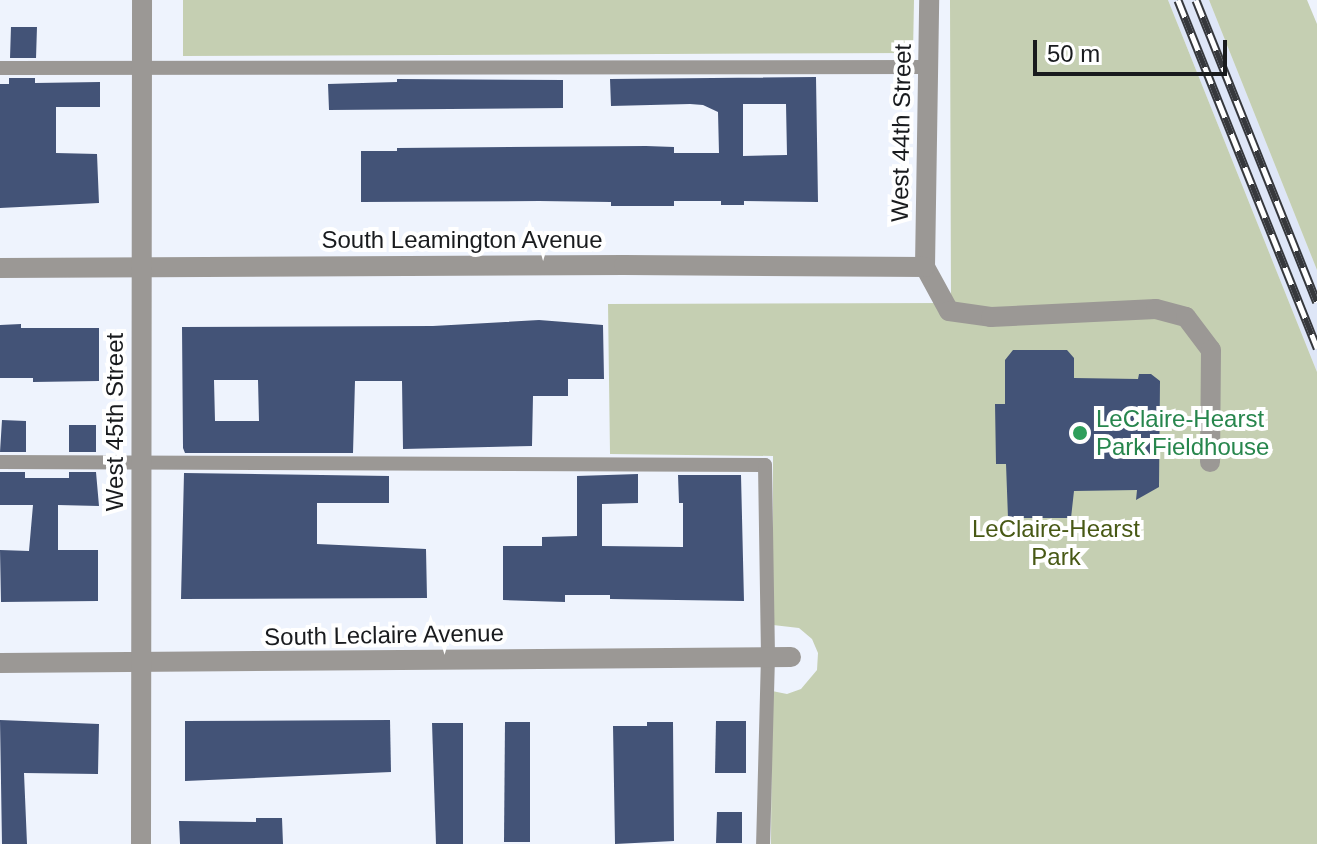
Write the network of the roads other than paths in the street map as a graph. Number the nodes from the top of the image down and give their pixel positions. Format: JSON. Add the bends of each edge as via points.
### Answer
{"nodes":[{"id":1,"x":142,"y":0,"type":"edge"},
{"id":2,"x":929,"y":0,"type":"edge"},
{"id":3,"x":928,"y":67,"type":"junction"},
{"id":4,"x":0,"y":68,"type":"edge"},
{"id":5,"x":142,"y":68,"type":"junction"},
{"id":6,"x":925,"y":267,"type":"junction"},
{"id":7,"x":0,"y":268,"type":"edge"},
{"id":8,"x":142,"y":268,"type":"junction"},
{"id":9,"x":141,"y":461,"type":"junction"},
{"id":10,"x":0,"y":462,"type":"edge"},
{"id":11,"x":1210,"y":462,"type":"dead end"},
{"id":12,"x":768,"y":656,"type":"junction"},
{"id":13,"x":791,"y":657,"type":"dead end"},
{"id":14,"x":0,"y":663,"type":"edge"},
{"id":15,"x":141,"y":663,"type":"junction"},
{"id":16,"x":141,"y":844,"type":"edge"},
{"id":17,"x":763,"y":844,"type":"edge"}],
"edges":[{"from":1,"to":5,"type":"street","name":"West 45th Street"},
{"from":2,"to":3,"type":"street","name":"West 44th Street"},
{"from":3,"to":5,"type":"lane"},
{"from":3,"to":6,"type":"street","name":"West 44th Street"},
{"from":4,"to":5,"type":"lane"},
{"from":5,"to":8,"type":"street","name":"West 45th Street"},
{"from":6,"to":8,"type":"street","name":"South Leamington Avenue"},
{"from":6,"to":11,"type":"street","via":[[949,311],[991,317],[1156,309],[1186,317],[1211,350]]},
{"from":7,"to":8,"type":"street","name":"South Leamington Avenue"},
{"from":8,"to":9,"type":"street","name":"West 45th Street"},
{"from":9,"to":10,"type":"lane"},
{"from":9,"to":12,"type":"lane","via":[[765,465]]},
{"from":9,"to":15,"type":"street","name":"West 45th Street"},
{"from":12,"to":13,"type":"street","name":"South Leclaire Avenue"},
{"from":12,"to":15,"type":"street","name":"South Leclaire Avenue"},
{"from":12,"to":17,"type":"lane"},
{"from":14,"to":15,"type":"street","name":"South Leclaire Avenue"},
{"from":15,"to":16,"type":"street","name":"West 45th Street"}]}
